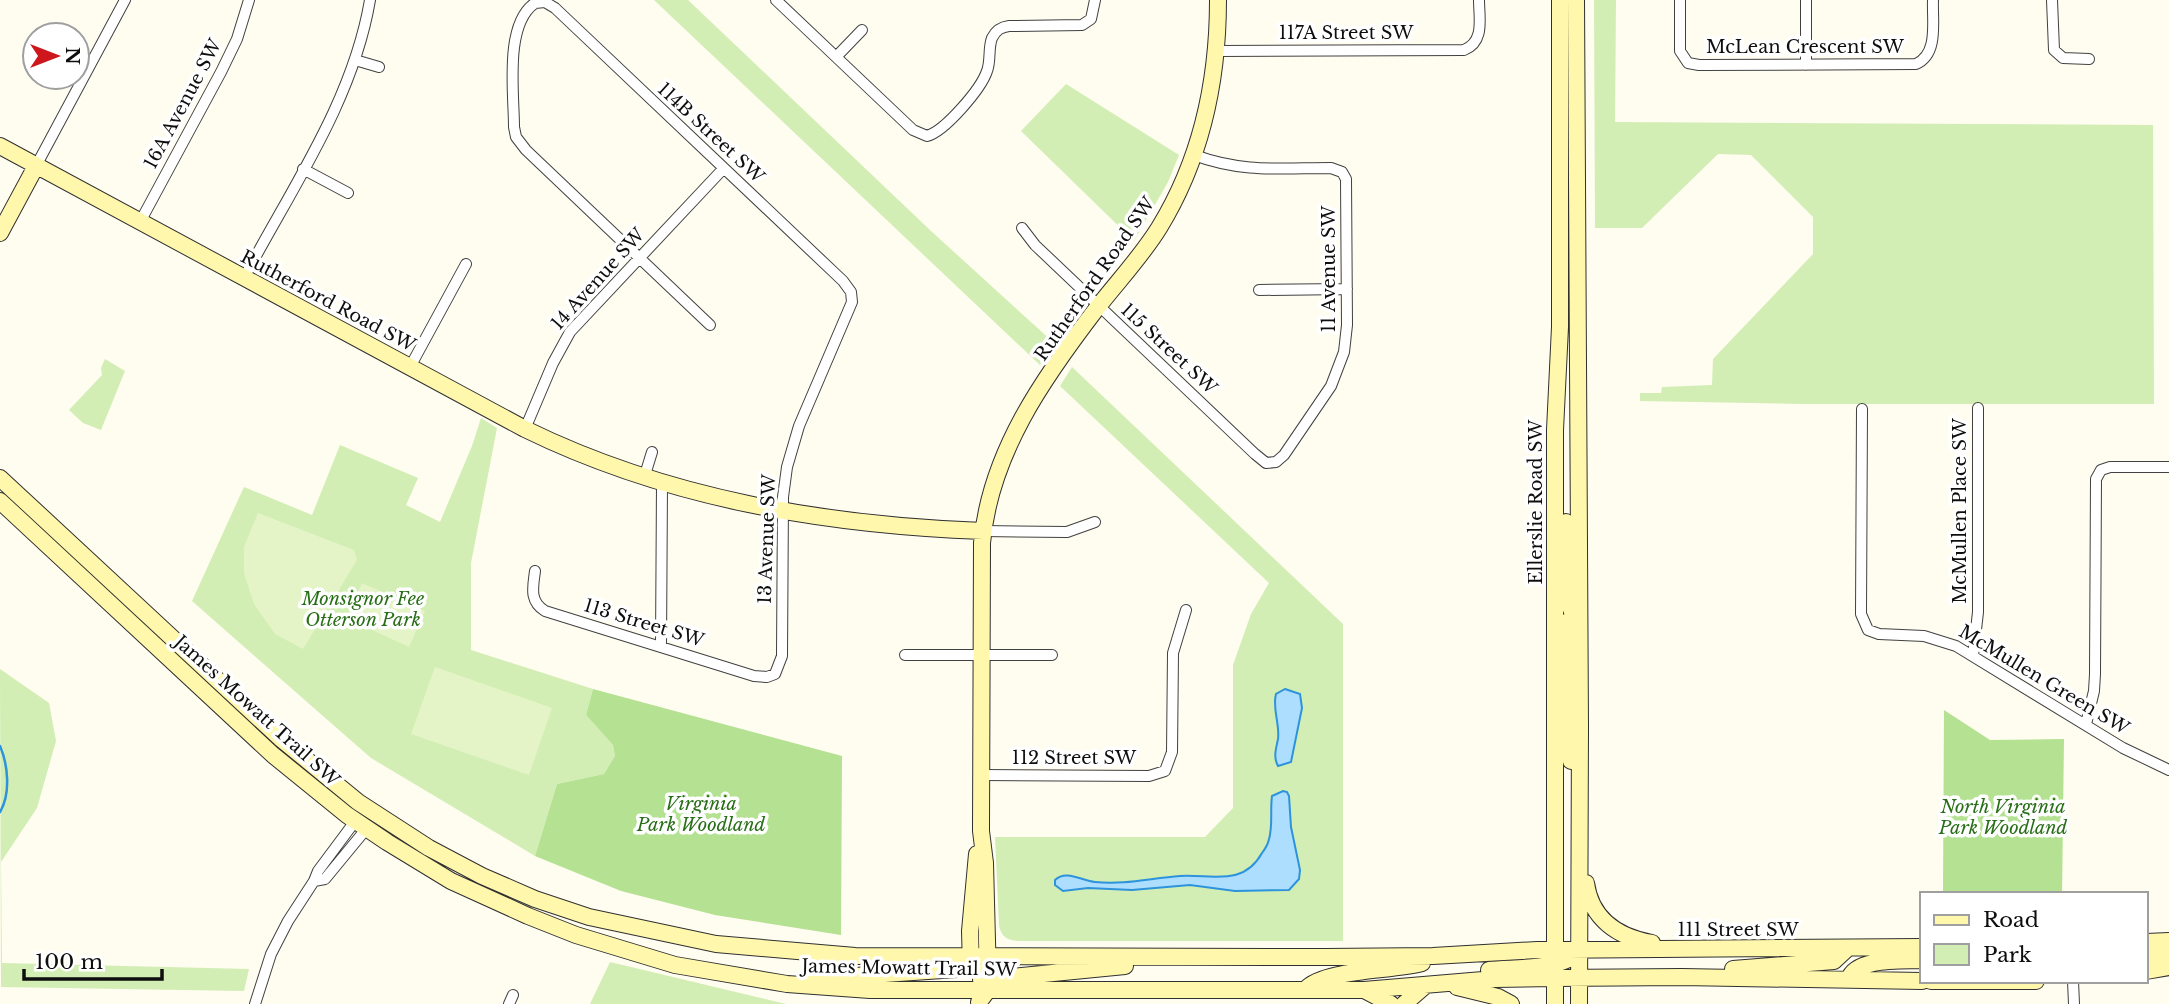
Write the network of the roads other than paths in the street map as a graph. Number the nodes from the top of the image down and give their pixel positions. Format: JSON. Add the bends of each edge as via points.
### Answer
{"nodes":[{"id":1,"x":125,"y":0,"type":"edge"},
{"id":2,"x":249,"y":0,"type":"edge"},
{"id":3,"x":370,"y":0,"type":"edge"},
{"id":4,"x":776,"y":0,"type":"edge"},
{"id":5,"x":1095,"y":0,"type":"edge"},
{"id":6,"x":1218,"y":0,"type":"edge"},
{"id":7,"x":1479,"y":0,"type":"edge"},
{"id":8,"x":1560,"y":0,"type":"edge"},
{"id":9,"x":1576,"y":0,"type":"edge"},
{"id":10,"x":1680,"y":0,"type":"edge"},
{"id":11,"x":1806,"y":0,"type":"edge"},
{"id":12,"x":1933,"y":0,"type":"edge"},
{"id":13,"x":2052,"y":0,"type":"edge"},
{"id":14,"x":862,"y":30,"type":"dead end"},
{"id":15,"x":1217,"y":51,"type":"junction"},
{"id":16,"x":836,"y":57,"type":"junction"},
{"id":17,"x":2089,"y":59,"type":"dead end"},
{"id":18,"x":355,"y":60,"type":"junction"},
{"id":19,"x":1806,"y":65,"type":"junction"},
{"id":20,"x":379,"y":67,"type":"dead end"},
{"id":21,"x":0,"y":146,"type":"edge"},
{"id":22,"x":1194,"y":155,"type":"junction"},
{"id":23,"x":36,"y":166,"type":"junction"},
{"id":24,"x":303,"y":169,"type":"junction"},
{"id":25,"x":723,"y":169,"type":"junction"},
{"id":26,"x":348,"y":193,"type":"dead end"},
{"id":27,"x":140,"y":222,"type":"junction"},
{"id":28,"x":1022,"y":228,"type":"dead end"},
{"id":29,"x":0,"y":233,"type":"edge"},
{"id":30,"x":640,"y":257,"type":"junction"},
{"id":31,"x":466,"y":264,"type":"dead end"},
{"id":32,"x":244,"y":278,"type":"junction"},
{"id":33,"x":1347,"y":289,"type":"junction"},
{"id":34,"x":1259,"y":290,"type":"dead end"},
{"id":35,"x":851,"y":292,"type":"joint"},
{"id":36,"x":1099,"y":306,"type":"junction"},
{"id":37,"x":710,"y":326,"type":"dead end"},
{"id":38,"x":410,"y":367,"type":"junction"},
{"id":39,"x":1978,"y":408,"type":"dead end"},
{"id":40,"x":1862,"y":409,"type":"dead end"},
{"id":41,"x":525,"y":429,"type":"junction"},
{"id":42,"x":1555,"y":429,"type":"junction"},
{"id":43,"x":652,"y":452,"type":"dead end"},
{"id":44,"x":1266,"y":463,"type":"joint"},
{"id":45,"x":2169,"y":467,"type":"edge"},
{"id":46,"x":0,"y":478,"type":"edge"},
{"id":47,"x":644,"y":478,"type":"junction"},
{"id":48,"x":662,"y":484,"type":"junction"},
{"id":49,"x":0,"y":501,"type":"edge"},
{"id":50,"x":783,"y":511,"type":"junction"},
{"id":51,"x":1095,"y":522,"type":"dead end"},
{"id":52,"x":983,"y":531,"type":"junction"},
{"id":53,"x":535,"y":571,"type":"dead end"},
{"id":54,"x":1186,"y":610,"type":"dead end"},
{"id":55,"x":1555,"y":610,"type":"junction"},
{"id":56,"x":1579,"y":622,"type":"junction"},
{"id":57,"x":661,"y":646,"type":"junction"},
{"id":58,"x":905,"y":655,"type":"dead end"},
{"id":59,"x":981,"y":655,"type":"junction"},
{"id":60,"x":1052,"y":655,"type":"dead end"},
{"id":61,"x":1973,"y":656,"type":"junction"},
{"id":62,"x":775,"y":674,"type":"joint"},
{"id":63,"x":2086,"y":724,"type":"junction"},
{"id":64,"x":2169,"y":770,"type":"edge"},
{"id":65,"x":981,"y":775,"type":"junction"},
{"id":66,"x":1580,"y":811,"type":"junction"},
{"id":67,"x":366,"y":818,"type":"junction"},
{"id":68,"x":981,"y":831,"type":"junction"},
{"id":69,"x":1580,"y":838,"type":"junction"},
{"id":70,"x":2169,"y":941,"type":"edge"},
{"id":71,"x":2148,"y":942,"type":"edge"},
{"id":72,"x":1920,"y":947,"type":"edge"},
{"id":73,"x":1848,"y":948,"type":"junction"},
{"id":74,"x":1579,"y":950,"type":"junction"},
{"id":75,"x":1689,"y":950,"type":"junction"},
{"id":76,"x":2169,"y":951,"type":"edge"},
{"id":77,"x":1451,"y":954,"type":"junction"},
{"id":78,"x":2148,"y":955,"type":"edge"},
{"id":79,"x":988,"y":957,"type":"junction"},
{"id":80,"x":1171,"y":957,"type":"junction"},
{"id":81,"x":1284,"y":957,"type":"junction"},
{"id":82,"x":1920,"y":960,"type":"edge"},
{"id":83,"x":971,"y":962,"type":"junction"},
{"id":84,"x":2169,"y":967,"type":"edge"},
{"id":85,"x":1562,"y":968,"type":"junction"},
{"id":86,"x":2148,"y":971,"type":"edge"},
{"id":87,"x":1682,"y":977,"type":"junction"},
{"id":88,"x":2169,"y":977,"type":"edge"},
{"id":89,"x":1611,"y":978,"type":"junction"},
{"id":90,"x":2148,"y":978,"type":"edge"},
{"id":91,"x":1849,"y":979,"type":"junction"},
{"id":92,"x":1920,"y":981,"type":"edge"},
{"id":93,"x":773,"y":982,"type":"junction"},
{"id":94,"x":1445,"y":983,"type":"junction"},
{"id":95,"x":2073,"y":983,"type":"edge"},
{"id":96,"x":1426,"y":985,"type":"junction"},
{"id":97,"x":1306,"y":990,"type":"junction"},
{"id":98,"x":1364,"y":990,"type":"junction"},
{"id":99,"x":981,"y":993,"type":"edge"},
{"id":100,"x":254,"y":1004,"type":"edge"},
{"id":101,"x":1391,"y":1004,"type":"edge"},
{"id":102,"x":1404,"y":1004,"type":"edge"},
{"id":103,"x":1511,"y":1004,"type":"edge"},
{"id":104,"x":1555,"y":1004,"type":"edge"},
{"id":105,"x":1566,"y":1004,"type":"edge"},
{"id":106,"x":1579,"y":1004,"type":"edge"},
{"id":107,"x":1586,"y":1004,"type":"edge"},
{"id":108,"x":2074,"y":1004,"type":"edge"}],
"edges":[{"from":1,"to":23,"type":"street"},
{"from":2,"to":27,"type":"street","name":"16A Avenue SW","via":[[221,72]]},
{"from":3,"to":18,"type":"street"},
{"from":4,"to":16,"type":"street"},
{"from":5,"to":16,"type":"street","via":[[1091,19],[1078,26],[1000,28],[992,39],[980,85],[940,129],[927,136],[913,130]]},
{"from":6,"to":15,"type":"main road","name":"Rutherford Road SW"},
{"from":7,"to":15,"type":"street","name":"117A Street SW","via":[[1474,45],[1459,51]]},
{"from":8,"to":42,"type":"main road","name":"Ellerslie Road SW","via":[[1560,327]]},
{"from":9,"to":56,"type":"main road","name":"Ellerslie Road SW"},
{"from":10,"to":19,"type":"street","name":"McLean Crescent SW","via":[[1681,51],[1688,63]]},
{"from":11,"to":19,"type":"street"},
{"from":12,"to":19,"type":"street","name":"McLean Crescent SW","via":[[1931,50],[1921,62]]},
{"from":13,"to":17,"type":"street","via":[[2054,50],[2063,58]]},
{"from":14,"to":16,"type":"street"},
{"from":15,"to":22,"type":"main road","name":"Rutherford Road SW"},
{"from":18,"to":20,"type":"street"},
{"from":18,"to":24,"type":"street"},
{"from":21,"to":23,"type":"main road","name":"Rutherford Road SW"},
{"from":22,"to":33,"type":"street","name":"11 Avenue SW","via":[[1238,167],[1342,172]]},
{"from":22,"to":36,"type":"main road","name":"Rutherford Road SW","via":[[1159,228]]},
{"from":23,"to":27,"type":"main road","name":"Rutherford Road SW"},
{"from":23,"to":29,"type":"main road"},
{"from":24,"to":26,"type":"street"},
{"from":24,"to":32,"type":"street"},
{"from":25,"to":30,"type":"street","name":"14 Avenue SW"},
{"from":25,"to":30,"type":"street","name":"114B Street SW","via":[[555,8],[545,2],[531,6],[515,37],[516,136]]},
{"from":25,"to":35,"type":"street","name":"114B Street SW"},
{"from":27,"to":32,"type":"main road","name":"Rutherford Road SW"},
{"from":28,"to":36,"type":"street","name":"115 Street SW"},
{"from":30,"to":37,"type":"street"},
{"from":30,"to":41,"type":"street","name":"14 Avenue SW","via":[[564,342]]},
{"from":31,"to":38,"type":"street"},
{"from":32,"to":38,"type":"main road","name":"Rutherford Road SW"},
{"from":33,"to":34,"type":"street"},
{"from":33,"to":44,"type":"street","name":"11 Avenue SW","via":[[1346,338],[1336,377],[1284,455]]},
{"from":35,"to":50,"type":"street","name":"13 Avenue SW","via":[[851,309],[792,445]]},
{"from":36,"to":44,"type":"street","name":"115 Street SW"},
{"from":36,"to":52,"type":"main road","name":"Rutherford Road SW","via":[[1010,440],[996,474]]},
{"from":38,"to":41,"type":"main road","name":"Rutherford Road SW"},
{"from":39,"to":61,"type":"street","name":"McMullen Place SW","via":[[1978,612]]},
{"from":40,"to":61,"type":"street","name":"McMullen Green SW","via":[[1863,624],[1876,634],[1934,638]]},
{"from":41,"to":47,"type":"main road","name":"Rutherford Road SW","via":[[576,454]]},
{"from":42,"to":55,"type":"main road","name":"Ellerslie Road SW"},
{"from":42,"to":56,"type":"main road","via":[[1566,505],[1567,597]]},
{"from":43,"to":47,"type":"street"},
{"from":45,"to":63,"type":"street","via":[[2110,467],[2101,470],[2096,479],[2095,674]]},
{"from":46,"to":67,"type":"main road","name":"James Mowatt Trail SW"},
{"from":47,"to":48,"type":"main road","name":"Rutherford Road SW"},
{"from":48,"to":50,"type":"main road","name":"Rutherford Road SW"},
{"from":48,"to":57,"type":"street"},
{"from":49,"to":67,"type":"main road","name":"James Mowatt Trail SW","via":[[273,755]]},
{"from":50,"to":52,"type":"main road","name":"Rutherford Road SW","via":[[888,526]]},
{"from":50,"to":62,"type":"street","name":"13 Avenue SW","via":[[782,656]]},
{"from":51,"to":52,"type":"street","via":[[1067,532]]},
{"from":52,"to":59,"type":"main road","name":"Rutherford Road SW"},
{"from":53,"to":57,"type":"street","name":"113 Street SW","via":[[533,599],[545,611]]},
{"from":54,"to":65,"type":"street","name":"112 Street SW","via":[[1173,653],[1172,752],[1166,771],[1149,776]]},
{"from":55,"to":66,"type":"main road","via":[[1566,623],[1569,748]]},
{"from":55,"to":85,"type":"main road","name":"Ellerslie Road SW"},
{"from":56,"to":66,"type":"main road","name":"Ellerslie Road SW"},
{"from":57,"to":62,"type":"street","name":"113 Street SW","via":[[754,676]]},
{"from":58,"to":59,"type":"street"},
{"from":59,"to":60,"type":"street"},
{"from":59,"to":65,"type":"main road","name":"Rutherford Road SW"},
{"from":61,"to":63,"type":"street","name":"McMullen Green SW"},
{"from":63,"to":64,"type":"street","name":"McMullen Green SW"},
{"from":65,"to":68,"type":"main road","name":"Rutherford Road SW"},
{"from":66,"to":69,"type":"main road","name":"Ellerslie Road SW"},
{"from":67,"to":83,"type":"main road","name":"James Mowatt Trail SW","via":[[482,876],[589,918],[765,950]]},
{"from":67,"to":93,"type":"main road","name":"James Mowatt Trail SW","via":[[451,881],[528,916],[675,965]]},
{"from":67,"to":100,"type":"street","via":[[325,878],[314,881],[288,921]]},
{"from":68,"to":79,"type":"main road","name":"Rutherford Road SW"},
{"from":68,"to":83,"type":"main road","name":"Rutherford Road SW","via":[[973,882]]},
{"from":69,"to":74,"type":"main road","name":"Ellerslie Road SW"},
{"from":69,"to":75,"type":"main road","via":[[1587,891],[1600,917],[1640,941]]},
{"from":70,"to":71,"type":"main road"},
{"from":72,"to":73,"type":"main road","name":"111 Street SW"},
{"from":73,"to":75,"type":"main road","name":"111 Street SW"},
{"from":73,"to":87,"type":"main road","via":[[1834,961]]},
{"from":74,"to":75,"type":"main road","name":"111 Street SW"},
{"from":74,"to":85,"type":"main road","name":"Ellerslie Road SW"},
{"from":74,"to":85,"type":"main road","name":"111 Street SW"},
{"from":76,"to":78,"type":"main road"},
{"from":77,"to":81,"type":"main road","name":"James Mowatt Trail SW"},
{"from":77,"to":85,"type":"main road","name":"James Mowatt Trail SW"},
{"from":77,"to":97,"type":"main road","via":[[1396,969],[1327,977]]},
{"from":79,"to":80,"type":"main road","name":"James Mowatt Trail SW"},
{"from":79,"to":83,"type":"main road","name":"James Mowatt Trail SW"},
{"from":79,"to":99,"type":"main road","name":"Rutherford Road SW"},
{"from":80,"to":81,"type":"main road","name":"James Mowatt Trail SW"},
{"from":80,"to":99,"type":"main road"},
{"from":81,"to":97,"type":"main road","via":[[1301,972]]},
{"from":82,"to":91,"type":"main road","via":[[1865,964]]},
{"from":83,"to":93,"type":"main road"},
{"from":83,"to":99,"type":"main road","name":"Rutherford Road SW"},
{"from":84,"to":86,"type":"main road"},
{"from":85,"to":89,"type":"main road"},
{"from":85,"to":94,"type":"main road","name":"James Mowatt Trail SW"},
{"from":85,"to":104,"type":"main road","name":"Ellerslie Road SW"},
{"from":85,"to":105,"type":"main road"},
{"from":85,"to":106,"type":"main road","name":"Ellerslie Road SW"},
{"from":87,"to":89,"type":"main road"},
{"from":87,"to":91,"type":"main road"},
{"from":88,"to":90,"type":"main road"},
{"from":89,"to":107,"type":"main road","via":[[1590,986]]},
{"from":91,"to":92,"type":"main road"},
{"from":93,"to":99,"type":"main road","name":"James Mowatt Trail SW"},
{"from":94,"to":96,"type":"main road","name":"James Mowatt Trail SW"},
{"from":94,"to":103,"type":"main road"},
{"from":95,"to":108,"type":"street"},
{"from":96,"to":98,"type":"main road","name":"James Mowatt Trail SW"},
{"from":96,"to":102,"type":"main road"},
{"from":97,"to":98,"type":"main road","name":"James Mowatt Trail SW"},
{"from":97,"to":99,"type":"main road","name":"James Mowatt Trail SW"},
{"from":98,"to":101,"type":"main road"}]}
